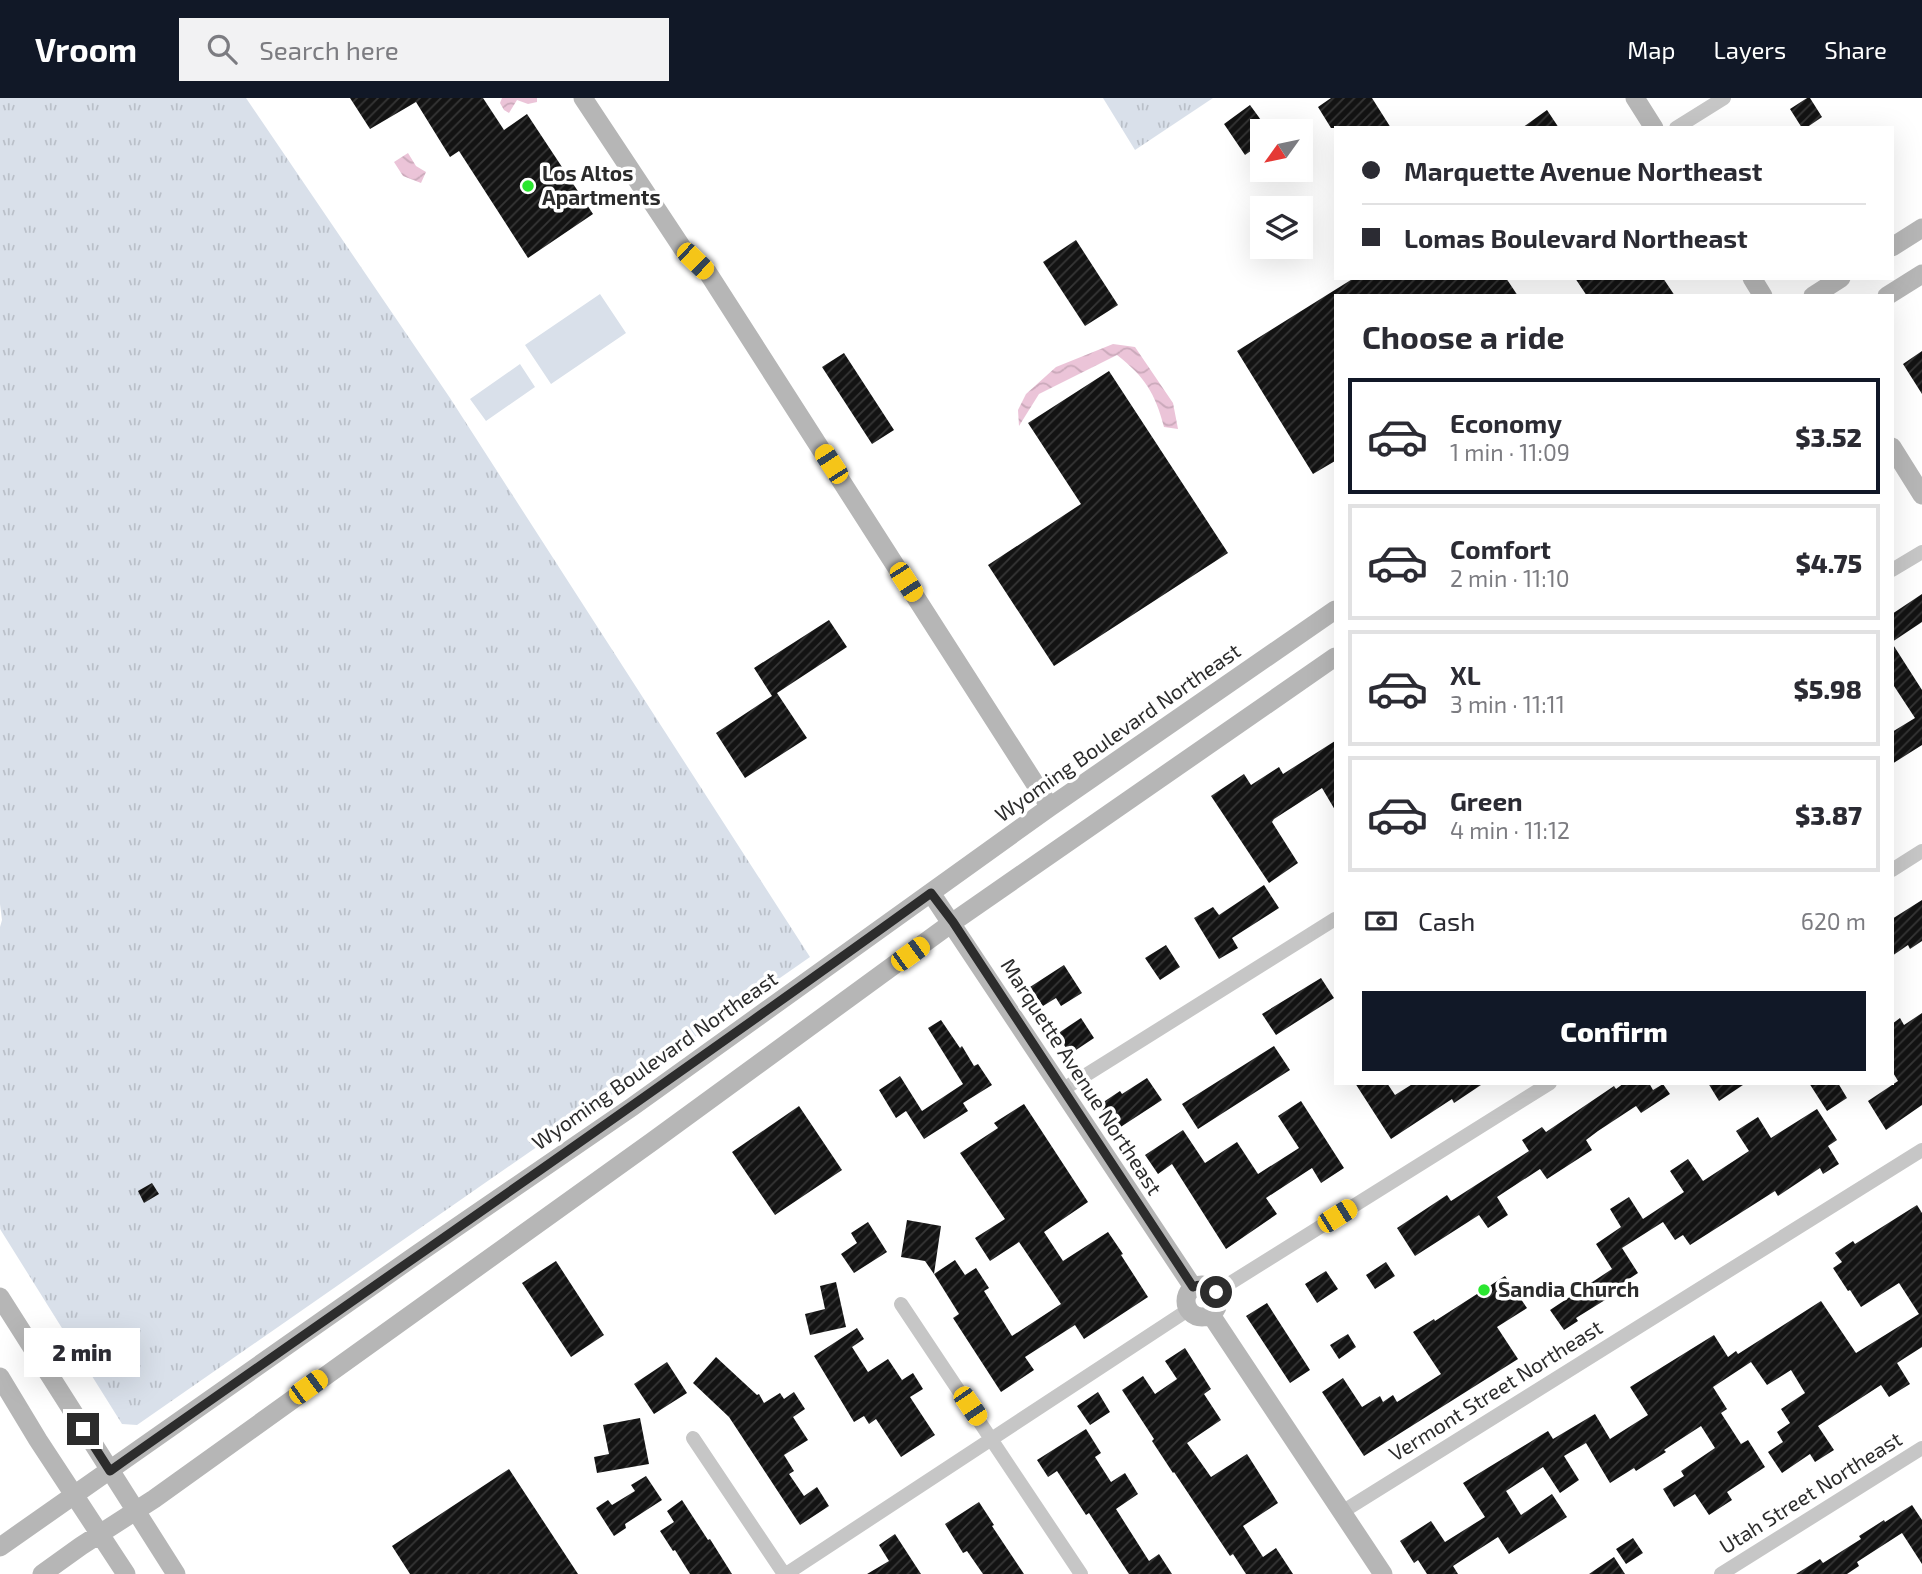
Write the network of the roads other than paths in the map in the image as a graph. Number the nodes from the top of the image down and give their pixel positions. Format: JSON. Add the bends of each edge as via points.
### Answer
{"nodes":[{"id":1,"x":583,"y":98,"type":"edge"},
{"id":2,"x":1635,"y":98,"type":"edge"},
{"id":3,"x":1724,"y":98,"type":"edge"},
{"id":4,"x":1653,"y":126,"type":"edge"},
{"id":5,"x":1679,"y":126,"type":"edge"},
{"id":6,"x":1922,"y":228,"type":"edge"},
{"id":7,"x":1894,"y":246,"type":"edge"},
{"id":8,"x":1922,"y":274,"type":"edge"},
{"id":9,"x":1838,"y":280,"type":"edge"},
{"id":10,"x":1816,"y":294,"type":"edge"},
{"id":11,"x":1890,"y":294,"type":"edge"},
{"id":12,"x":1894,"y":450,"type":"edge"},
{"id":13,"x":1922,"y":495,"type":"edge"},
{"id":14,"x":1922,"y":552,"type":"edge"},
{"id":15,"x":1894,"y":569,"type":"edge"},
{"id":16,"x":1334,"y":611,"type":"edge"},
{"id":17,"x":1334,"y":658,"type":"edge"},
{"id":18,"x":1050,"y":807,"type":"junction"},
{"id":19,"x":1922,"y":851,"type":"edge"},
{"id":20,"x":1894,"y":869,"type":"edge"},
{"id":21,"x":931,"y":893,"type":"junction"},
{"id":22,"x":1334,"y":920,"type":"edge"},
{"id":23,"x":953,"y":922,"type":"junction"},
{"id":24,"x":1547,"y":1085,"type":"edge"},
{"id":25,"x":1062,"y":1090,"type":"junction"},
{"id":26,"x":1922,"y":1150,"type":"edge"},
{"id":27,"x":1193,"y":1287,"type":"junction"},
{"id":28,"x":1216,"y":1292,"type":"junction"},
{"id":29,"x":0,"y":1297,"type":"edge"},
{"id":30,"x":901,"y":1304,"type":"dead end"},
{"id":31,"x":1188,"y":1310,"type":"junction"},
{"id":32,"x":1211,"y":1315,"type":"junction"},
{"id":33,"x":0,"y":1377,"type":"edge"},
{"id":34,"x":693,"y":1438,"type":"dead end"},
{"id":35,"x":992,"y":1438,"type":"junction"},
{"id":36,"x":1922,"y":1448,"type":"edge"},
{"id":37,"x":110,"y":1471,"type":"junction"},
{"id":38,"x":74,"y":1496,"type":"junction"},
{"id":39,"x":135,"y":1511,"type":"junction"},
{"id":40,"x":1342,"y":1512,"type":"junction"},
{"id":41,"x":100,"y":1534,"type":"junction"},
{"id":42,"x":0,"y":1547,"type":"edge"},
{"id":43,"x":42,"y":1574,"type":"edge"},
{"id":44,"x":126,"y":1574,"type":"edge"},
{"id":45,"x":176,"y":1574,"type":"edge"},
{"id":46,"x":785,"y":1574,"type":"edge"},
{"id":47,"x":1081,"y":1574,"type":"edge"},
{"id":48,"x":1383,"y":1574,"type":"edge"},
{"id":49,"x":1721,"y":1574,"type":"edge"}],
"edges":[{"from":1,"to":18,"type":"main road","via":[[683,249],[708,273]]},
{"from":2,"to":4,"type":"main road"},
{"from":3,"to":5,"type":"street"},
{"from":6,"to":7,"type":"main road"},
{"from":8,"to":11,"type":"main road"},
{"from":9,"to":10,"type":"main road"},
{"from":12,"to":13,"type":"main road"},
{"from":14,"to":15,"type":"street"},
{"from":16,"to":18,"type":"main road","name":"Wyoming Boulevard Northeast"},
{"from":17,"to":23,"type":"main road"},
{"from":18,"to":21,"type":"main road","name":"Wyoming Boulevard Northeast"},
{"from":19,"to":20,"type":"street"},
{"from":21,"to":23,"type":"main road","name":"Marquette Avenue Northeast"},
{"from":21,"to":37,"type":"main road","name":"Wyoming Boulevard Northeast"},
{"from":22,"to":25,"type":"street"},
{"from":23,"to":25,"type":"main road","name":"Marquette Avenue Northeast"},
{"from":23,"to":39,"type":"main road"},
{"from":24,"to":28,"type":"street"},
{"from":25,"to":27,"type":"main road","name":"Marquette Avenue Northeast"},
{"from":26,"to":40,"type":"street","name":"Vermont Street Northeast"},
{"from":27,"to":28,"type":"main road","via":[[1203,1284]]},
{"from":27,"to":31,"type":"main road","via":[[1186,1295]]},
{"from":28,"to":32,"type":"main road","via":[[1219,1302]]},
{"from":29,"to":37,"type":"main road"},
{"from":30,"to":35,"type":"street"},
{"from":31,"to":32,"type":"main road","via":[[1201,1318]]},
{"from":31,"to":35,"type":"street"},
{"from":32,"to":40,"type":"main road"},
{"from":33,"to":38,"type":"main road"},
{"from":34,"to":46,"type":"street"},
{"from":35,"to":46,"type":"street"},
{"from":35,"to":47,"type":"street"},
{"from":36,"to":49,"type":"street","name":"Utah Street Northeast"},
{"from":37,"to":38,"type":"main road","name":"Wyoming Boulevard Northeast"},
{"from":37,"to":39,"type":"main road"},
{"from":38,"to":41,"type":"main road"},
{"from":38,"to":42,"type":"main road","name":"Wyoming Boulevard Northeast"},
{"from":39,"to":41,"type":"main road"},
{"from":39,"to":45,"type":"main road"},
{"from":40,"to":48,"type":"main road"},
{"from":41,"to":43,"type":"main road"},
{"from":41,"to":44,"type":"main road"}]}
